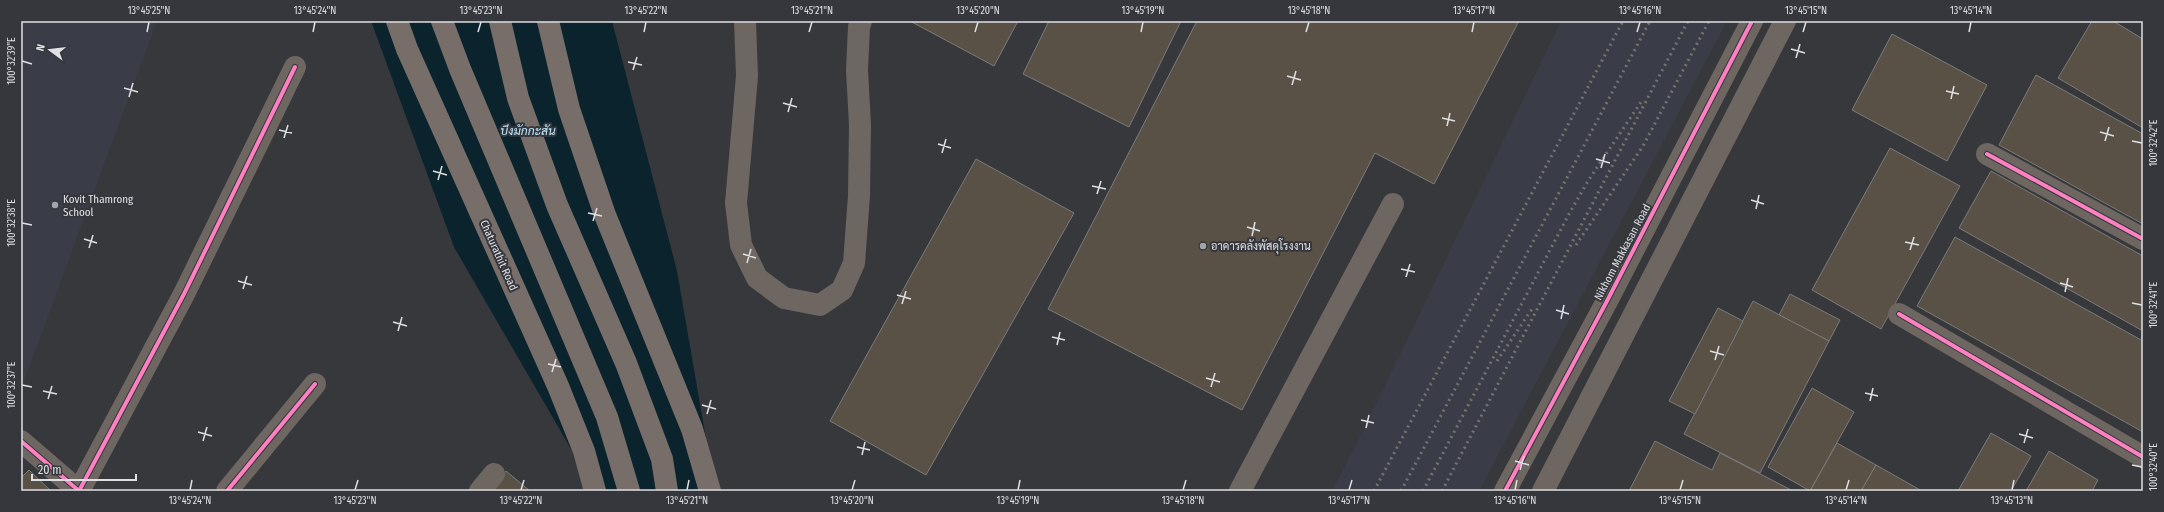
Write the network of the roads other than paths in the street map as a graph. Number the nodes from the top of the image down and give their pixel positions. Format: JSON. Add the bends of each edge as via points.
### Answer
{"nodes":[{"id":1,"x":397,"y":21,"type":"edge"},
{"id":2,"x":442,"y":21,"type":"edge"},
{"id":3,"x":500,"y":21,"type":"edge"},
{"id":4,"x":548,"y":21,"type":"edge"},
{"id":5,"x":745,"y":21,"type":"edge"},
{"id":6,"x":861,"y":21,"type":"edge"},
{"id":7,"x":1752,"y":21,"type":"edge"},
{"id":8,"x":1786,"y":21,"type":"edge"},
{"id":9,"x":295,"y":68,"type":"dead end"},
{"id":10,"x":1987,"y":154,"type":"dead end"},
{"id":11,"x":1392,"y":204,"type":"dead end"},
{"id":12,"x":2143,"y":238,"type":"edge"},
{"id":13,"x":1899,"y":314,"type":"dead end"},
{"id":14,"x":315,"y":384,"type":"dead end"},
{"id":15,"x":21,"y":441,"type":"edge"},
{"id":16,"x":2143,"y":457,"type":"edge"},
{"id":17,"x":79,"y":491,"type":"edge"},
{"id":18,"x":227,"y":491,"type":"edge"},
{"id":19,"x":594,"y":491,"type":"edge"},
{"id":20,"x":630,"y":491,"type":"edge"},
{"id":21,"x":667,"y":491,"type":"edge"},
{"id":22,"x":710,"y":491,"type":"edge"},
{"id":23,"x":1240,"y":491,"type":"edge"},
{"id":24,"x":1505,"y":491,"type":"edge"},
{"id":25,"x":1543,"y":491,"type":"edge"}],
"edges":[{"from":1,"to":19,"type":"main road","name":"Chaturathit Road","via":[[407,49],[558,386],[584,451]]},
{"from":2,"to":20,"type":"main road","via":[[607,417]]},
{"from":3,"to":21,"type":"main road","via":[[518,98],[557,205],[626,363],[662,460]]},
{"from":4,"to":22,"type":"main road","via":[[569,109],[606,215],[692,429]]},
{"from":5,"to":6,"type":"street","via":[[747,76],[736,203],[741,245],[757,278],[784,298],[820,305],[842,290],[854,263],[859,196],[860,125],[857,70]]},
{"from":7,"to":24,"type":"street","name":"Nikhom Makkasan Road"},
{"from":8,"to":25,"type":"street"},
{"from":9,"to":17,"type":"street","via":[[184,294]]},
{"from":10,"to":12,"type":"street"},
{"from":11,"to":23,"type":"street"},
{"from":13,"to":16,"type":"street"},
{"from":14,"to":18,"type":"street"},
{"from":15,"to":17,"type":"street"}]}
